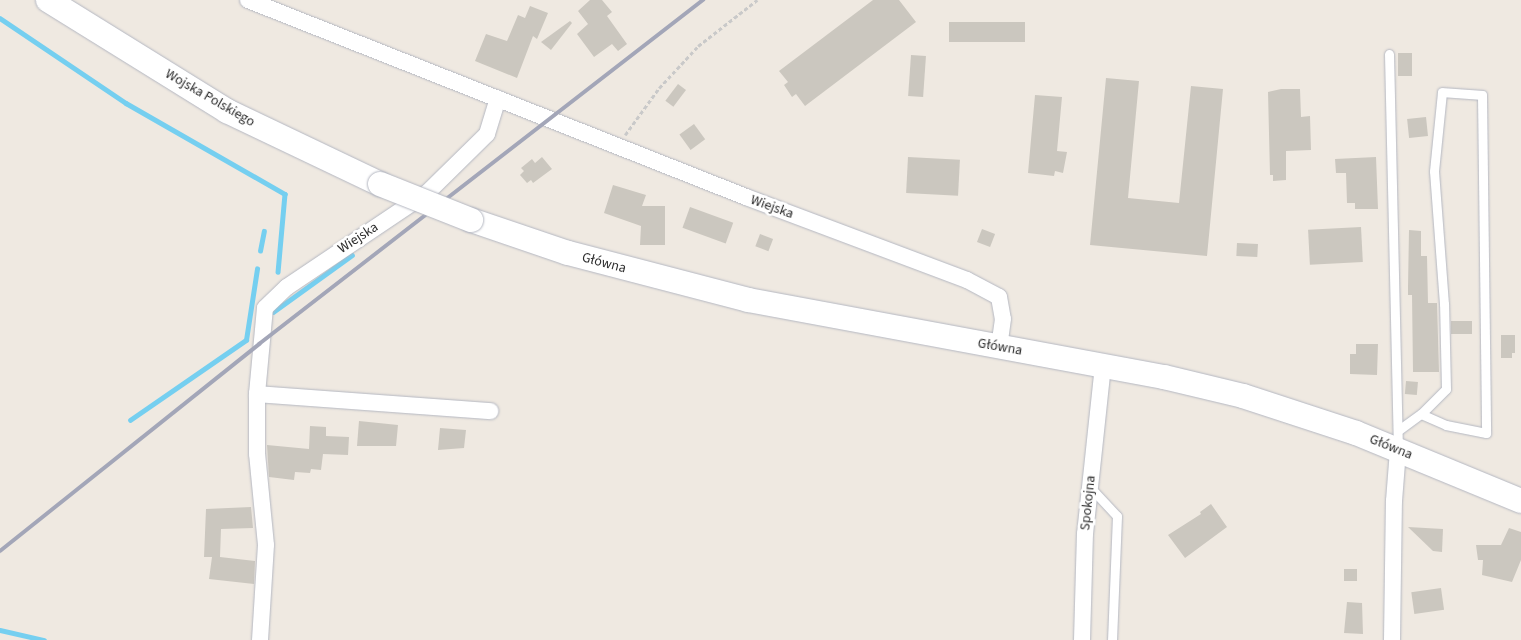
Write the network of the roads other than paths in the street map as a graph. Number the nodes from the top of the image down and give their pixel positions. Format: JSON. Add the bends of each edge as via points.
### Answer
{"nodes":[{"id":1,"x":48,"y":0,"type":"edge"},
{"id":2,"x":248,"y":0,"type":"edge"},
{"id":3,"x":1389,"y":54,"type":"dead end"},
{"id":4,"x":498,"y":99,"type":"junction"},
{"id":5,"x":470,"y":220,"type":"joint"},
{"id":6,"x":999,"y":347,"type":"junction"},
{"id":7,"x":1103,"y":366,"type":"junction"},
{"id":8,"x":257,"y":394,"type":"junction"},
{"id":9,"x":490,"y":411,"type":"dead end"},
{"id":10,"x":1421,"y":414,"type":"junction"},
{"id":11,"x":1399,"y":439,"type":"junction"},
{"id":12,"x":1089,"y":486,"type":"junction"},
{"id":13,"x":1521,"y":501,"type":"edge"},
{"id":14,"x":260,"y":640,"type":"edge"},
{"id":15,"x":1082,"y":640,"type":"edge"},
{"id":16,"x":1112,"y":640,"type":"edge"},
{"id":17,"x":1392,"y":640,"type":"edge"}],
"edges":[{"from":1,"to":5,"type":"main road","name":"Wojska Polskiego","bridge":true,"via":[[227,111],[380,184]]},
{"from":2,"to":4,"type":"street","name":"Wiejska"},
{"from":3,"to":11,"type":"lane"},
{"from":4,"to":6,"type":"street","name":"Wiejska","via":[[983,288],[999,297],[1003,319]]},
{"from":4,"to":8,"type":"street","name":"Wiejska","via":[[488,134],[427,193],[271,301],[262,317]]},
{"from":5,"to":6,"type":"main road","name":"Główna","via":[[568,253],[680,284]]},
{"from":6,"to":7,"type":"main road","name":"Główna"},
{"from":7,"to":11,"type":"main road","name":"Główna","via":[[1243,396]]},
{"from":7,"to":12,"type":"street","name":"Spokojna"},
{"from":8,"to":9,"type":"street"},
{"from":8,"to":14,"type":"street","name":"Wiejska","via":[[257,454],[266,546]]},
{"from":10,"to":10,"type":"lane","via":[[1446,389],[1444,304],[1434,171],[1442,92],[1482,96],[1486,433],[1446,425]]},
{"from":10,"to":11,"type":"lane"},
{"from":11,"to":13,"type":"main road","name":"Główna"},
{"from":11,"to":17,"type":"street","via":[[1394,502]]},
{"from":12,"to":15,"type":"street","name":"Spokojna"},
{"from":12,"to":16,"type":"lane","via":[[1117,516]]}]}
